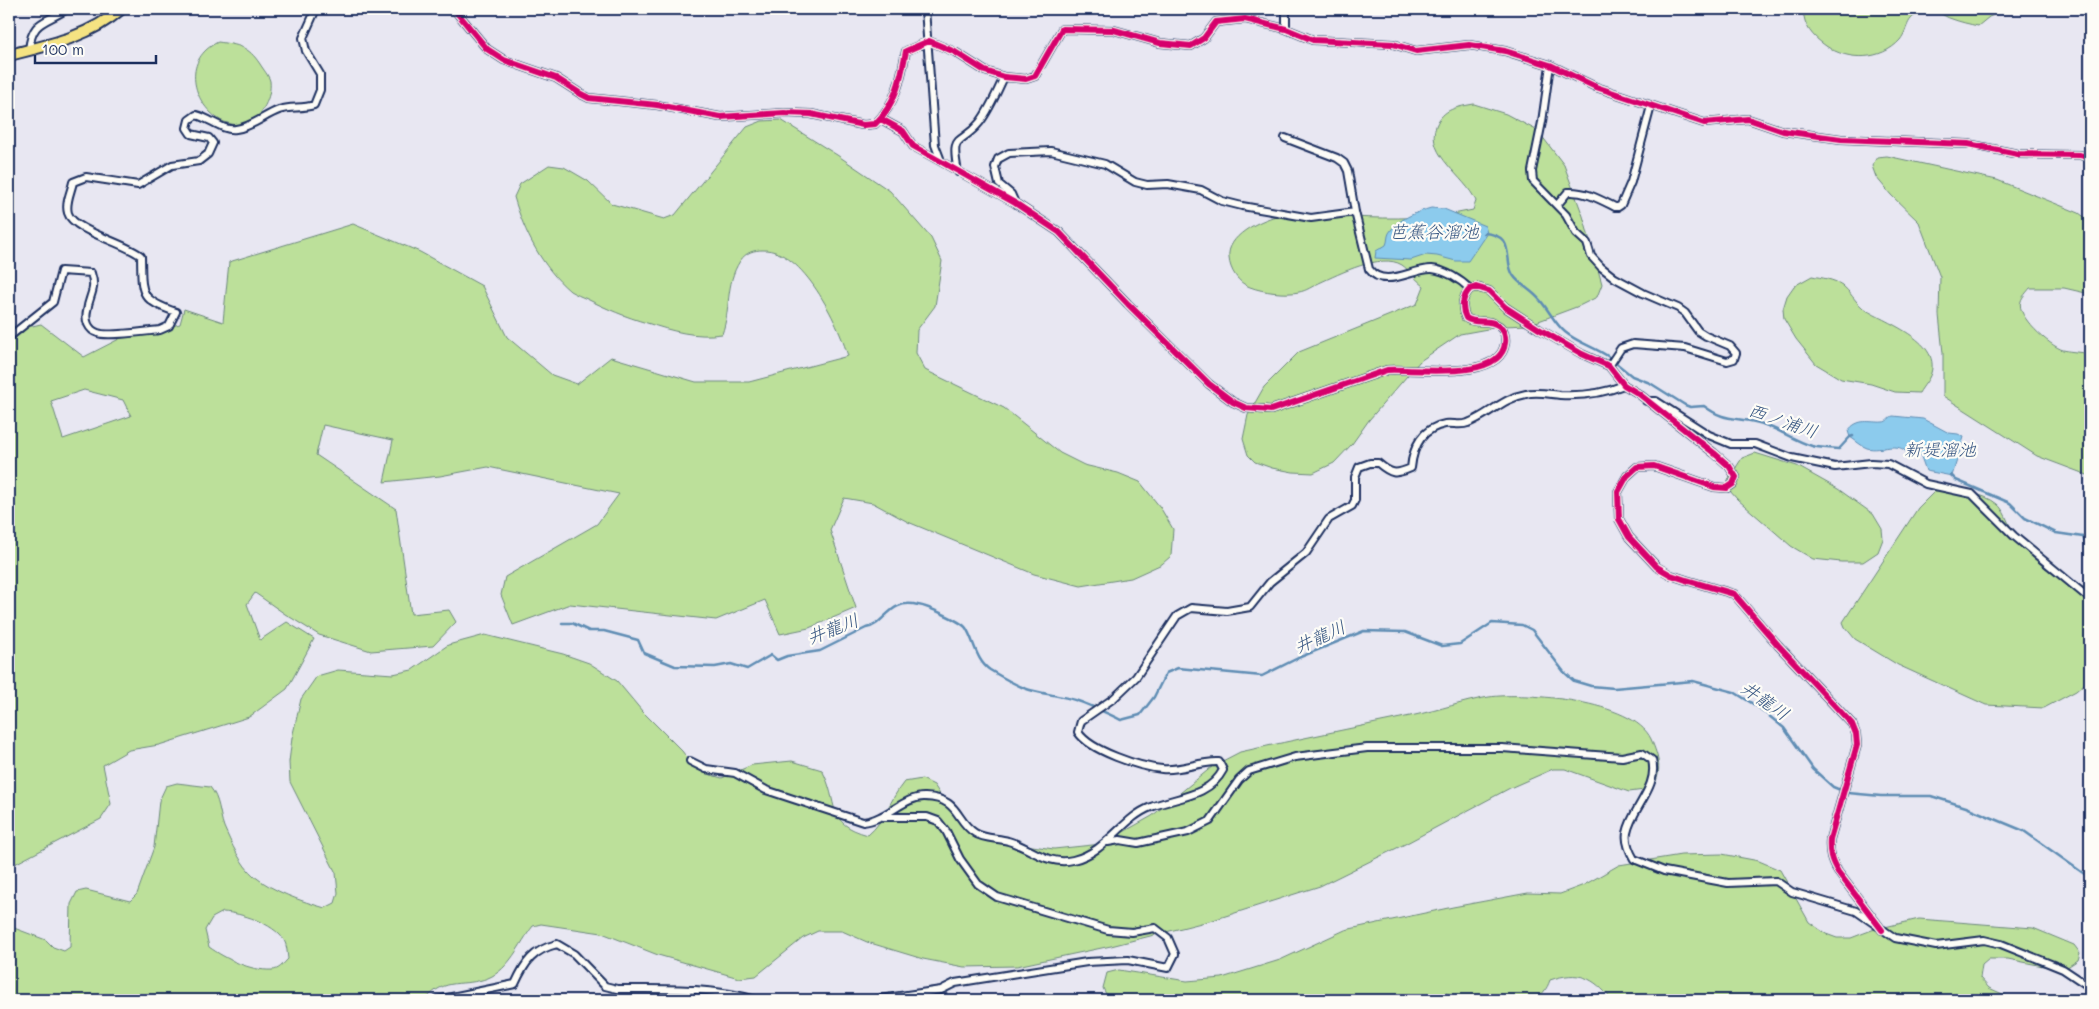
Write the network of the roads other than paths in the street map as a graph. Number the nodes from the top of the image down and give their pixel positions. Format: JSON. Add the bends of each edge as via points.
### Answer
{"nodes":[{"id":1,"x":66,"y":9,"type":"edge"},
{"id":2,"x":121,"y":9,"type":"edge"},
{"id":3,"x":316,"y":9,"type":"edge"},
{"id":4,"x":454,"y":9,"type":"edge"},
{"id":5,"x":926,"y":9,"type":"edge"},
{"id":6,"x":1286,"y":9,"type":"edge"},
{"id":7,"x":1286,"y":29,"type":"junction"},
{"id":8,"x":929,"y":41,"type":"junction"},
{"id":9,"x":29,"y":50,"type":"junction"},
{"id":10,"x":9,"y":55,"type":"edge"},
{"id":11,"x":1550,"y":65,"type":"junction"},
{"id":12,"x":1004,"y":77,"type":"junction"},
{"id":13,"x":1650,"y":106,"type":"junction"},
{"id":14,"x":880,"y":119,"type":"junction"},
{"id":15,"x":1285,"y":138,"type":"dead end"},
{"id":16,"x":2090,"y":158,"type":"edge"},
{"id":17,"x":941,"y":160,"type":"junction"},
{"id":18,"x":958,"y":172,"type":"junction"},
{"id":19,"x":1015,"y":203,"type":"junction"},
{"id":20,"x":1558,"y":204,"type":"junction"},
{"id":21,"x":1354,"y":212,"type":"junction"},
{"id":22,"x":1470,"y":289,"type":"junction"},
{"id":23,"x":9,"y":337,"type":"edge"},
{"id":24,"x":1609,"y":366,"type":"junction"},
{"id":25,"x":1624,"y":385,"type":"junction"},
{"id":26,"x":1646,"y":401,"type":"junction"},
{"id":27,"x":2090,"y":599,"type":"edge"},
{"id":28,"x":690,"y":761,"type":"dead end"},
{"id":29,"x":882,"y":817,"type":"junction"},
{"id":30,"x":1107,"y":843,"type":"junction"},
{"id":31,"x":1882,"y":930,"type":"junction"},
{"id":32,"x":2090,"y":987,"type":"edge"},
{"id":33,"x":437,"y":1000,"type":"edge"},
{"id":34,"x":756,"y":1000,"type":"edge"},
{"id":35,"x":873,"y":1000,"type":"edge"}],
"edges":[{"from":1,"to":9,"type":"street","via":[[37,26],[30,36]]},
{"from":2,"to":9,"type":"main road","via":[[98,27],[79,36]]},
{"from":3,"to":23,"type":"street","via":[[303,38],[306,51],[320,74],[320,90],[314,105],[282,109],[236,129],[196,116],[188,120],[187,128],[191,134],[209,138],[213,144],[199,161],[172,165],[138,185],[86,177],[73,182],[68,214],[73,221],[95,234],[134,249],[141,256],[146,298],[176,312],[168,326],[160,330],[98,334],[89,328],[87,321],[86,311],[94,284],[91,273],[61,271],[53,302]]},
{"from":4,"to":14,"type":"street","via":[[487,50],[504,60],[556,78],[589,98],[657,105],[720,117],[812,114],[870,125]]},
{"from":5,"to":8,"type":"street"},
{"from":6,"to":7,"type":"street"},
{"from":7,"to":11,"type":"street","via":[[1313,40],[1393,44],[1416,51],[1469,45],[1505,51]]},
{"from":7,"to":12,"type":"street","via":[[1245,18],[1225,20],[1216,22],[1204,38],[1191,46],[1160,43],[1114,30],[1062,30],[1035,76],[1026,79]]},
{"from":8,"to":12,"type":"street","via":[[955,52],[985,71]]},
{"from":8,"to":14,"type":"street","via":[[906,51],[900,86]]},
{"from":8,"to":17,"type":"street","via":[[934,145]]},
{"from":9,"to":10,"type":"main road"},
{"from":11,"to":13,"type":"street","via":[[1596,87]]},
{"from":11,"to":20,"type":"street","via":[[1532,176],[1537,186]]},
{"from":12,"to":18,"type":"street","via":[[980,122],[956,144],[954,153]]},
{"from":13,"to":16,"type":"street","via":[[1704,123],[1748,119],[1804,135],[1968,144],[2018,154]]},
{"from":13,"to":20,"type":"street","via":[[1631,182],[1621,205],[1618,208],[1576,191],[1568,192]]},
{"from":14,"to":17,"type":"street","via":[[903,131],[914,146]]},
{"from":15,"to":21,"type":"street","via":[[1344,163]]},
{"from":17,"to":18,"type":"street"},
{"from":18,"to":19,"type":"street"},
{"from":19,"to":21,"type":"street","via":[[1011,194],[999,184],[995,167],[998,159],[1009,153],[1051,151],[1105,164],[1134,182],[1201,190],[1222,201],[1242,206],[1311,218]]},
{"from":19,"to":22,"type":"street","via":[[1060,232],[1208,384],[1246,408],[1271,410],[1386,370],[1461,370],[1498,359],[1505,344],[1503,330],[1490,322],[1466,318],[1464,298]]},
{"from":20,"to":24,"type":"street","via":[[1601,267],[1615,278],[1678,308],[1698,330],[1730,346],[1736,353],[1734,359],[1727,361],[1684,348],[1633,344],[1621,348]]},
{"from":21,"to":22,"type":"street","via":[[1372,273],[1397,278],[1432,269],[1460,279]]},
{"from":22,"to":24,"type":"street","via":[[1476,287],[1489,291],[1505,307],[1539,329]]},
{"from":24,"to":25,"type":"street"},
{"from":25,"to":26,"type":"street"},
{"from":25,"to":30,"type":"street","via":[[1610,391],[1573,395],[1529,393],[1511,397],[1467,424],[1436,427],[1418,440],[1411,468],[1398,473],[1388,471],[1378,463],[1370,463],[1359,468],[1352,506],[1329,519],[1306,553],[1270,582],[1250,607],[1227,611],[1191,608],[1177,616],[1136,677],[1081,722],[1078,732],[1092,745],[1133,762],[1163,769],[1210,761],[1219,762],[1223,770],[1219,778],[1191,796],[1150,807],[1134,817]]},
{"from":26,"to":27,"type":"street","via":[[1656,401],[1731,444],[1755,444],[1792,458],[1835,467],[1888,464],[1926,484],[1972,494],[2014,536]]},
{"from":26,"to":31,"type":"street","via":[[1714,453],[1736,477],[1727,488],[1714,487],[1654,466],[1637,467],[1627,476],[1618,492],[1619,519],[1629,537],[1657,567],[1671,575],[1734,594],[1852,724],[1857,745],[1829,852],[1832,862]]},
{"from":28,"to":29,"type":"street","via":[[706,768],[735,773],[766,790],[849,818],[863,822]]},
{"from":29,"to":30,"type":"street","via":[[924,796],[956,808],[969,829],[977,835],[1010,841],[1057,860],[1072,860]]},
{"from":29,"to":35,"type":"street","via":[[927,817],[938,822],[978,884],[997,897],[1108,930],[1132,932],[1155,928],[1168,938],[1175,954],[1168,968],[1128,960],[1088,962]]},
{"from":30,"to":31,"type":"street","via":[[1120,840],[1138,843],[1188,832],[1210,821],[1239,780],[1249,772],[1295,757],[1367,748],[1502,748],[1622,757],[1642,753],[1652,760],[1654,770],[1653,781],[1627,834],[1628,847],[1634,859],[1664,870],[1728,883],[1776,881],[1792,892],[1856,911]]},
{"from":31,"to":32,"type":"street","via":[[1895,938],[1936,946],[1984,940],[2001,944],[2064,969]]},
{"from":33,"to":34,"type":"street","via":[[515,984],[531,956],[557,944],[574,954],[605,986],[698,990]]}]}
